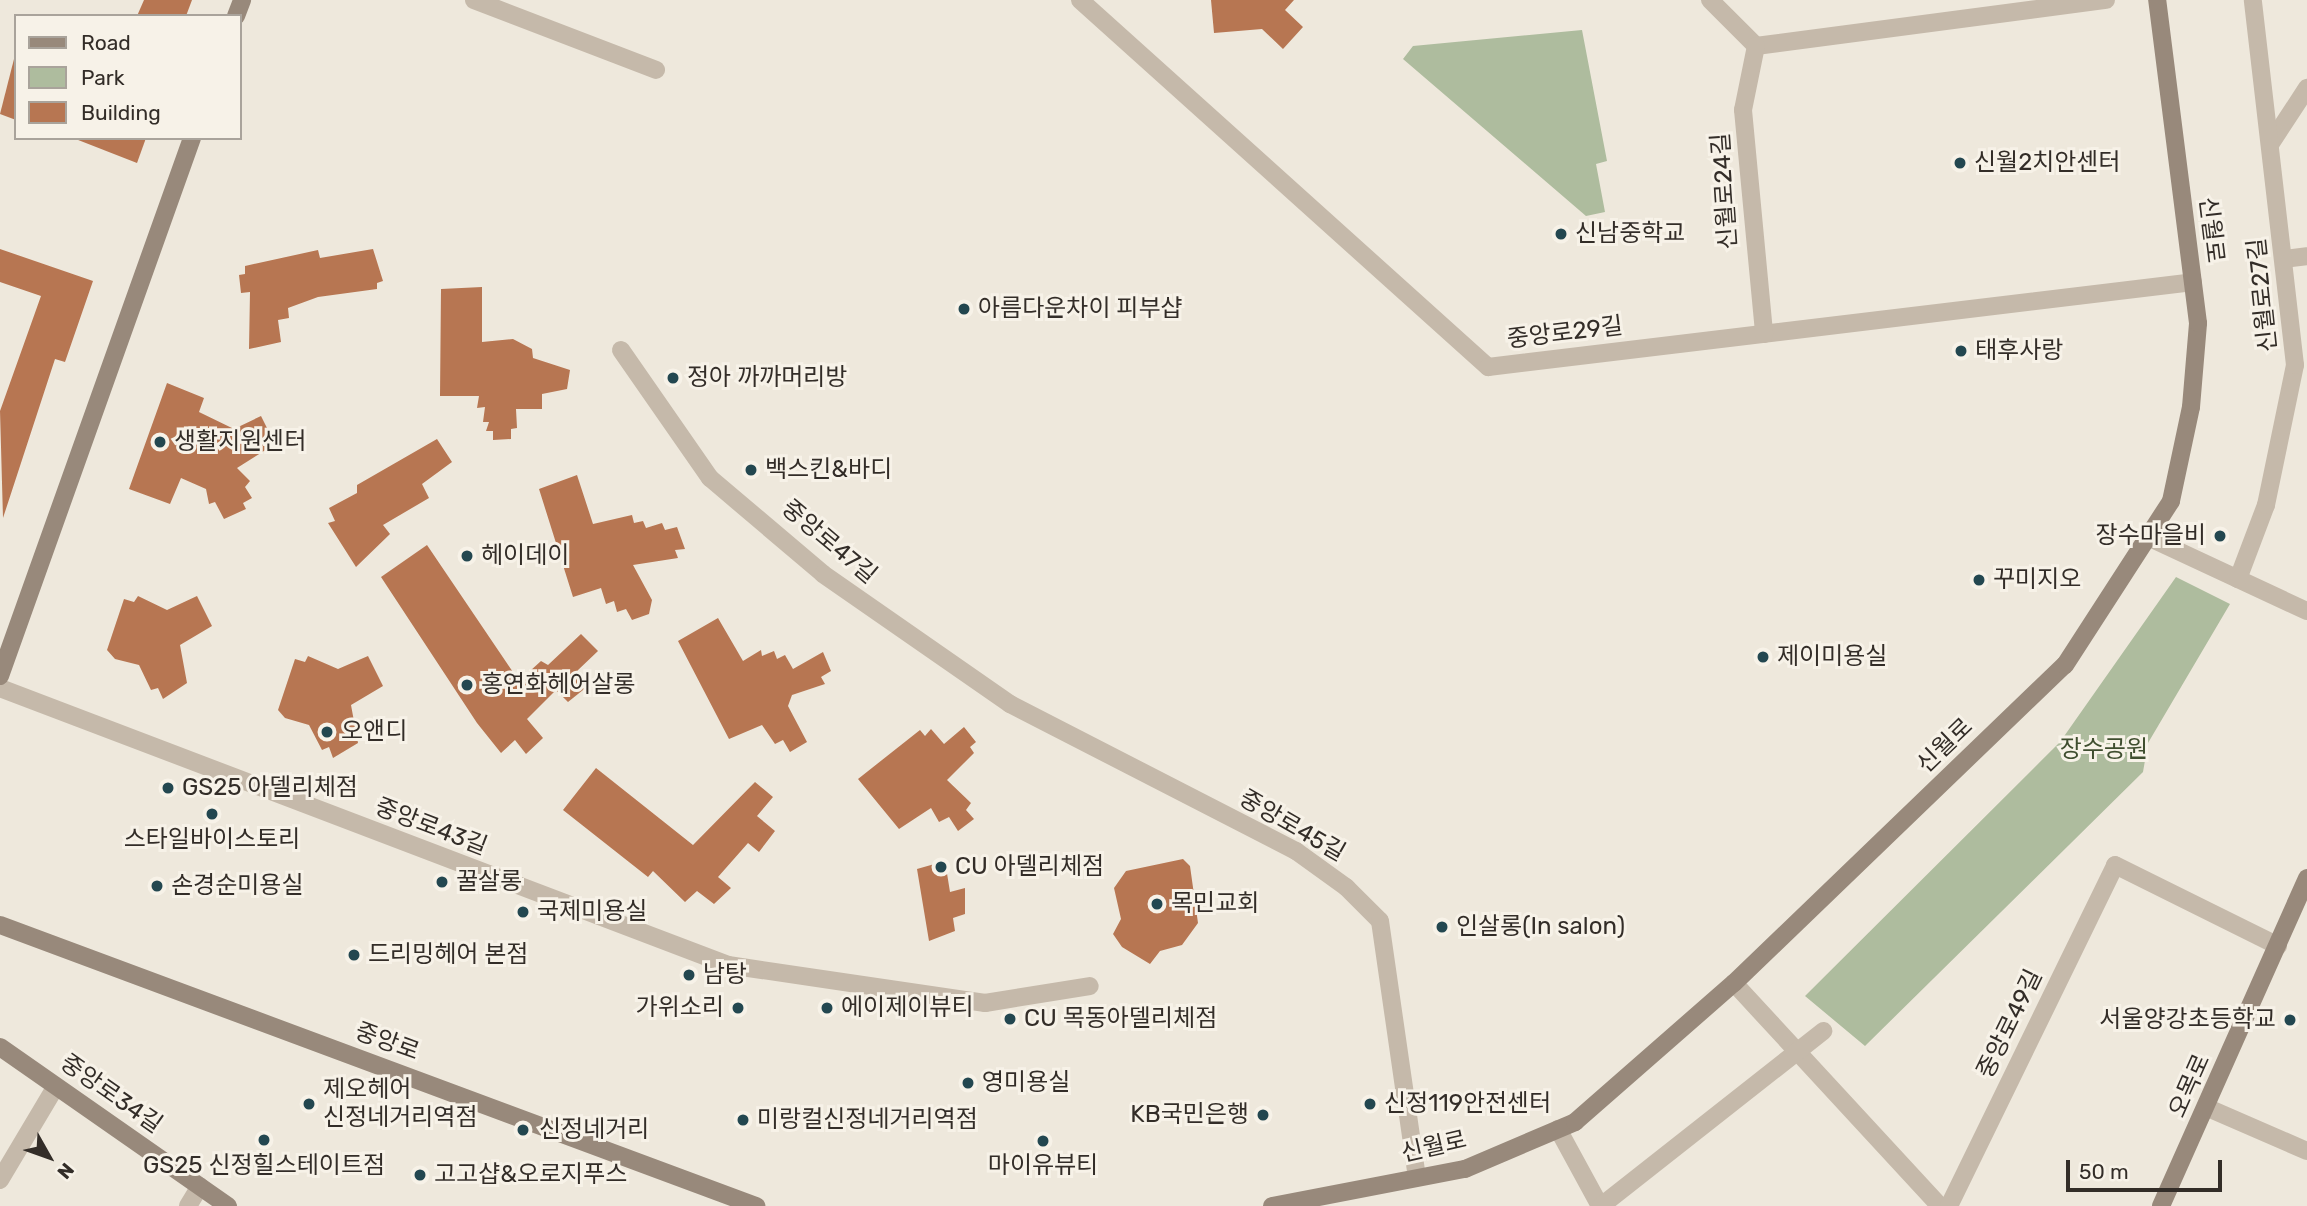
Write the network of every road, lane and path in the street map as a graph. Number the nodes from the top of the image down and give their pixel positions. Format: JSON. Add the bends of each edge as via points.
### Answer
{"nodes":[{"id":1,"x":474,"y":0,"type":"edge"},
{"id":2,"x":1080,"y":0,"type":"edge"},
{"id":3,"x":1710,"y":0,"type":"edge"},
{"id":4,"x":2106,"y":0,"type":"edge"},
{"id":5,"x":2157,"y":0,"type":"edge"},
{"id":6,"x":2253,"y":0,"type":"edge"},
{"id":7,"x":1756,"y":46,"type":"junction"},
{"id":8,"x":656,"y":70,"type":"dead end"},
{"id":9,"x":2307,"y":88,"type":"edge"},
{"id":10,"x":191,"y":140,"type":"edge"},
{"id":11,"x":2271,"y":143,"type":"junction"},
{"id":12,"x":2307,"y":256,"type":"edge"},
{"id":13,"x":2284,"y":259,"type":"junction"},
{"id":14,"x":2193,"y":282,"type":"junction"},
{"id":15,"x":1764,"y":334,"type":"junction"},
{"id":16,"x":621,"y":349,"type":"dead end"},
{"id":17,"x":2148,"y":537,"type":"junction"},
{"id":18,"x":2238,"y":579,"type":"junction"},
{"id":19,"x":2307,"y":611,"type":"edge"},
{"id":20,"x":0,"y":676,"type":"edge"},
{"id":21,"x":0,"y":688,"type":"edge"},
{"id":22,"x":1051,"y":725,"type":"joint"},
{"id":23,"x":2307,"y":878,"type":"edge"},
{"id":24,"x":0,"y":925,"type":"edge"},
{"id":25,"x":2278,"y":946,"type":"junction"},
{"id":26,"x":1734,"y":983,"type":"junction"},
{"id":27,"x":1090,"y":986,"type":"dead end"},
{"id":28,"x":1823,"y":1031,"type":"dead end"},
{"id":29,"x":0,"y":1047,"type":"edge"},
{"id":30,"x":1799,"y":1054,"type":"junction"},
{"id":31,"x":57,"y":1086,"type":"junction"},
{"id":32,"x":2208,"y":1108,"type":"junction"},
{"id":33,"x":1558,"y":1129,"type":"junction"},
{"id":34,"x":2307,"y":1151,"type":"edge"},
{"id":35,"x":1417,"y":1177,"type":"junction"},
{"id":36,"x":0,"y":1180,"type":"edge"},
{"id":37,"x":200,"y":1186,"type":"junction"},
{"id":38,"x":188,"y":1206,"type":"edge"},
{"id":39,"x":228,"y":1206,"type":"edge"},
{"id":40,"x":756,"y":1206,"type":"edge"},
{"id":41,"x":1272,"y":1206,"type":"edge"},
{"id":42,"x":1601,"y":1206,"type":"edge"},
{"id":43,"x":1940,"y":1206,"type":"edge"},
{"id":44,"x":1949,"y":1206,"type":"edge"},
{"id":45,"x":2161,"y":1206,"type":"edge"}],
"edges":[{"from":1,"to":8,"type":"street"},
{"from":2,"to":15,"type":"street","name":"중앙로29길","via":[[1488,367]]},
{"from":3,"to":7,"type":"street"},
{"from":4,"to":7,"type":"street"},
{"from":5,"to":14,"type":"main road","name":"신월로"},
{"from":6,"to":11,"type":"street","name":"신월로27길"},
{"from":7,"to":15,"type":"street","name":"신월로24길","via":[[1743,110]]},
{"from":9,"to":11,"type":"street"},
{"from":10,"to":20,"type":"main road"},
{"from":11,"to":13,"type":"street","name":"신월로27길"},
{"from":12,"to":13,"type":"street"},
{"from":13,"to":18,"type":"street","name":"신월로27길","via":[[2295,365],[2266,505]]},
{"from":14,"to":15,"type":"street","name":"중앙로29길"},
{"from":14,"to":17,"type":"main road","name":"신월로","via":[[2198,323],[2191,407],[2171,502]]},
{"from":16,"to":22,"type":"street","name":"중앙로47길","via":[[710,478],[823,574],[1010,704]]},
{"from":17,"to":18,"type":"street"},
{"from":17,"to":26,"type":"main road","name":"신월로","via":[[2065,665]]},
{"from":18,"to":19,"type":"street"},
{"from":21,"to":27,"type":"street","name":"중앙로43길","via":[[728,965],[985,1003]]},
{"from":22,"to":35,"type":"street","name":"중앙로45길","via":[[1296,851],[1346,887],[1380,921]]},
{"from":23,"to":25,"type":"main road","name":"오목로"},
{"from":24,"to":40,"type":"main road","name":"중앙로"},
{"from":25,"to":32,"type":"main road","name":"오목로"},
{"from":25,"to":44,"type":"street","name":"중앙로49길","via":[[2116,864]]},
{"from":26,"to":30,"type":"street"},
{"from":26,"to":33,"type":"main road","name":"신월로","via":[[1575,1122]]},
{"from":28,"to":30,"type":"street"},
{"from":29,"to":31,"type":"main road","name":"중앙로34길"},
{"from":30,"to":42,"type":"street"},
{"from":30,"to":43,"type":"street"},
{"from":31,"to":36,"type":"street"},
{"from":31,"to":37,"type":"main road","name":"중앙로34길"},
{"from":32,"to":34,"type":"street"},
{"from":32,"to":45,"type":"main road","name":"오목로"},
{"from":33,"to":35,"type":"main road","name":"신월로","via":[[1465,1169]]},
{"from":33,"to":42,"type":"street"},
{"from":35,"to":41,"type":"main road","name":"신월로"},
{"from":37,"to":38,"type":"street"},
{"from":37,"to":39,"type":"main road","name":"중앙로34길"}]}
